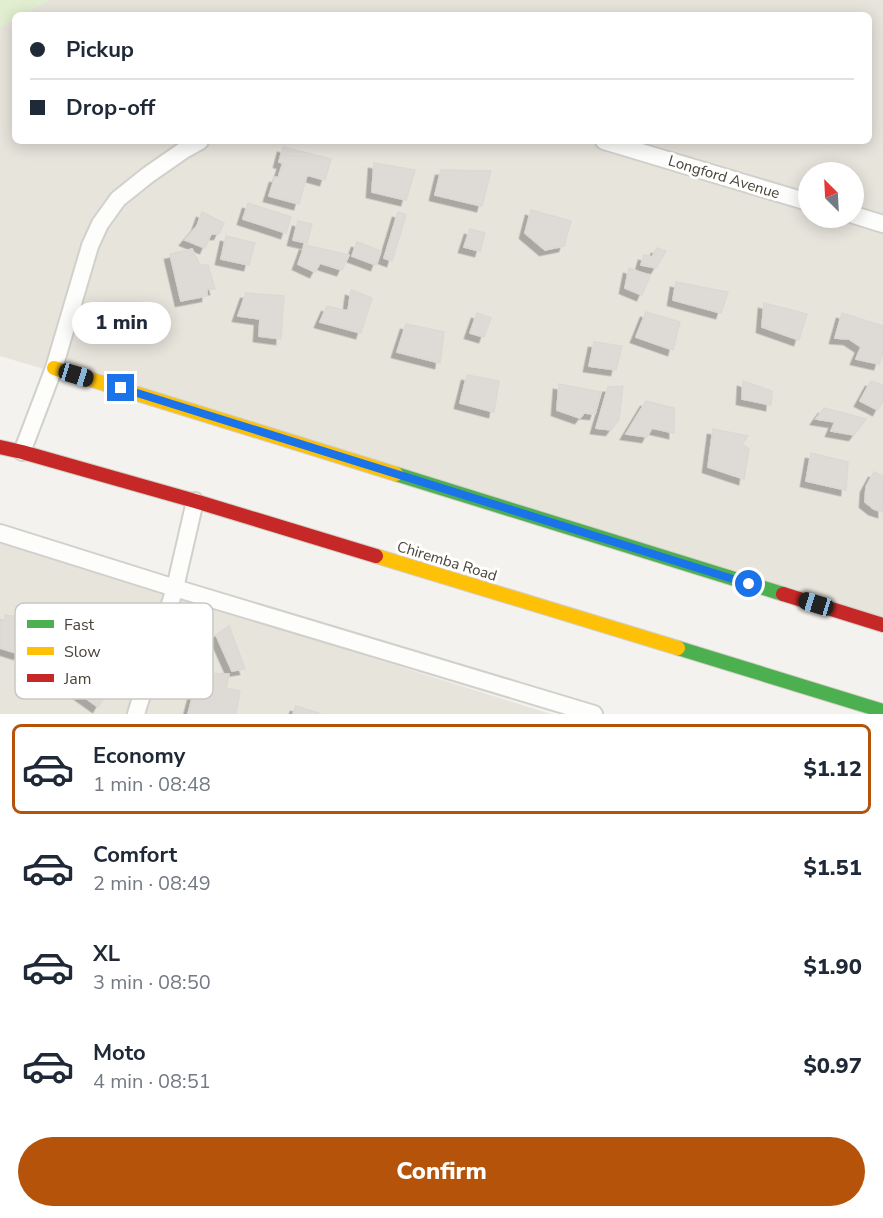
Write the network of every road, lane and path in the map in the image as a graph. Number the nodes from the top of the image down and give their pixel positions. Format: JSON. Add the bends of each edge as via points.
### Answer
{"nodes":[{"id":1,"x":195,"y":144,"type":"edge"},
{"id":2,"x":614,"y":144,"type":"edge"},
{"id":3,"x":798,"y":199,"type":"edge"},
{"id":4,"x":864,"y":218,"type":"edge"},
{"id":5,"x":883,"y":224,"type":"edge"},
{"id":6,"x":54,"y":368,"type":"junction"},
{"id":7,"x":0,"y":447,"type":"edge"},
{"id":8,"x":22,"y":452,"type":"junction"},
{"id":9,"x":195,"y":501,"type":"junction"},
{"id":10,"x":0,"y":533,"type":"edge"},
{"id":11,"x":175,"y":588,"type":"junction"},
{"id":12,"x":170,"y":603,"type":"edge"},
{"id":13,"x":883,"y":625,"type":"edge"},
{"id":14,"x":141,"y":699,"type":"edge"},
{"id":15,"x":883,"y":711,"type":"edge"},
{"id":16,"x":136,"y":714,"type":"edge"},
{"id":17,"x":594,"y":714,"type":"edge"}],
"edges":[{"from":1,"to":6,"type":"street","via":[[118,200],[100,224]]},
{"from":2,"to":3,"type":"street","name":"Longford Avenue"},
{"from":4,"to":5,"type":"street"},
{"from":6,"to":8,"type":"street"},
{"from":6,"to":13,"type":"main road"},
{"from":7,"to":8,"type":"main road","name":"Chiremba Road"},
{"from":8,"to":9,"type":"main road","name":"Chiremba Road"},
{"from":9,"to":11,"type":"street"},
{"from":9,"to":15,"type":"main road","name":"Chiremba Road"},
{"from":10,"to":11,"type":"street"},
{"from":11,"to":12,"type":"street"},
{"from":11,"to":17,"type":"street"},
{"from":14,"to":16,"type":"street"}]}
